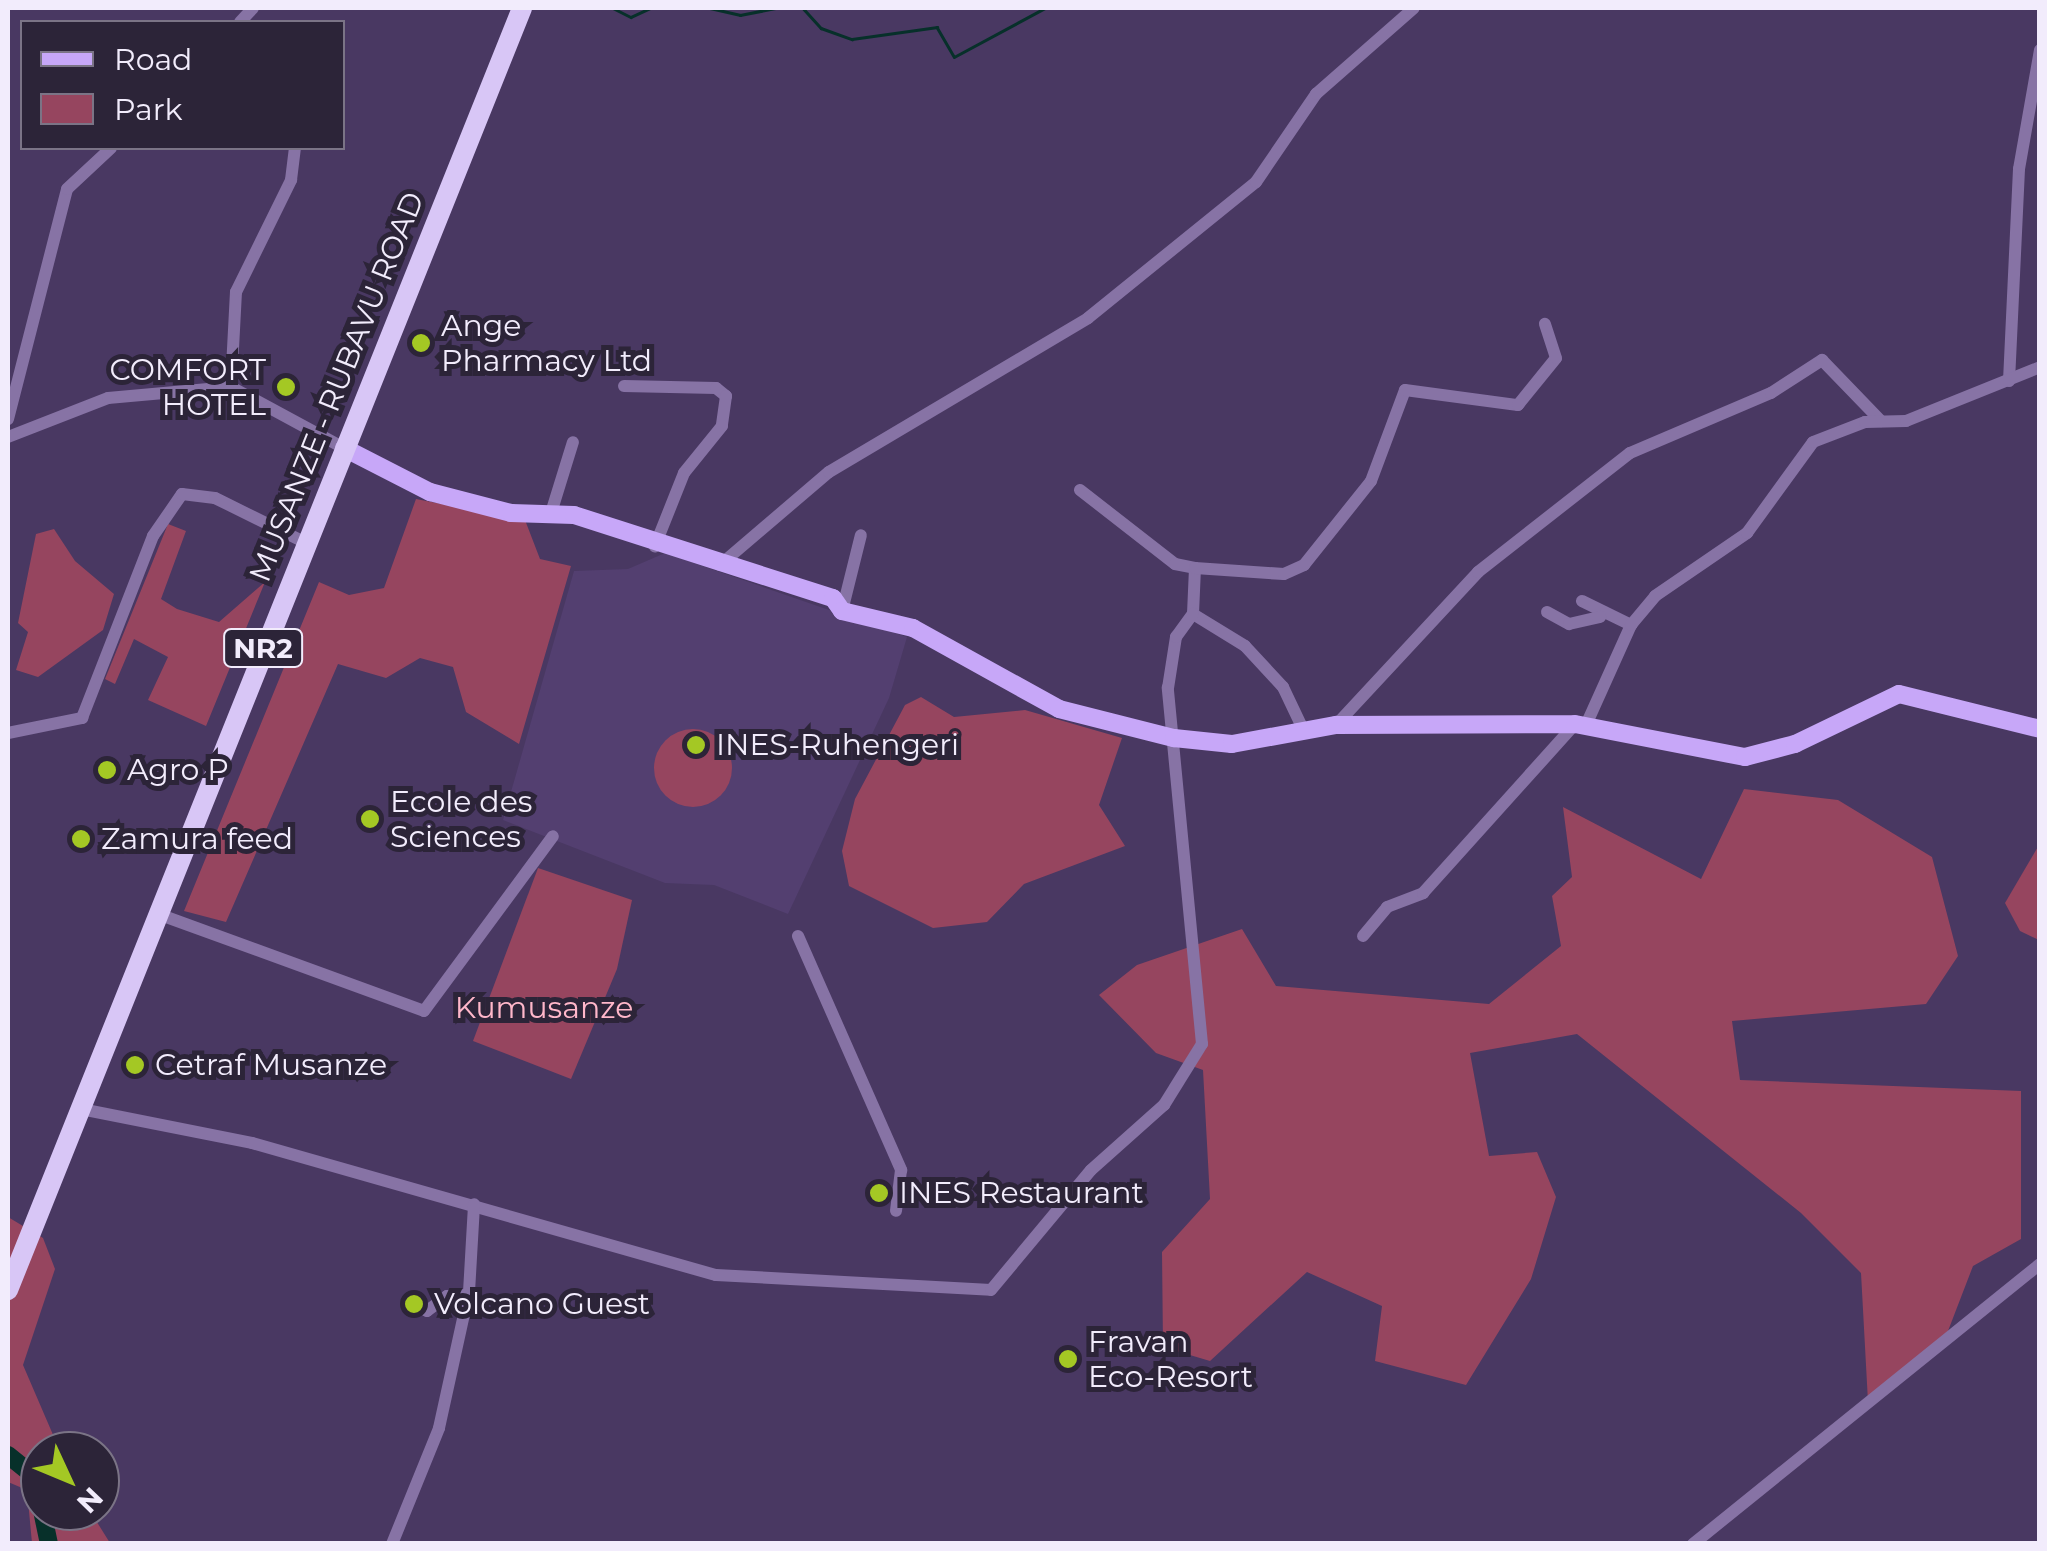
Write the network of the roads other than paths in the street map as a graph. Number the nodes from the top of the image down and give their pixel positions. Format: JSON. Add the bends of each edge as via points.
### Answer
{"nodes":[{"id":1,"x":522,"y":8,"type":"edge"},
{"id":2,"x":1414,"y":8,"type":"edge"},
{"id":3,"x":2040,"y":50,"type":"edge"},
{"id":4,"x":109,"y":150,"type":"edge"},
{"id":5,"x":295,"y":150,"type":"edge"},
{"id":6,"x":1546,"y":324,"type":"dead end"},
{"id":7,"x":2040,"y":367,"type":"edge"},
{"id":8,"x":2009,"y":381,"type":"junction"},
{"id":9,"x":624,"y":386,"type":"dead end"},
{"id":10,"x":230,"y":387,"type":"junction"},
{"id":11,"x":8,"y":419,"type":"edge"},
{"id":12,"x":1881,"y":422,"type":"junction"},
{"id":13,"x":8,"y":437,"type":"edge"},
{"id":14,"x":573,"y":442,"type":"dead end"},
{"id":15,"x":344,"y":448,"type":"junction"},
{"id":16,"x":1080,"y":490,"type":"dead end"},
{"id":17,"x":552,"y":513,"type":"junction"},
{"id":18,"x":861,"y":535,"type":"dead end"},
{"id":19,"x":306,"y":542,"type":"junction"},
{"id":20,"x":655,"y":546,"type":"junction"},
{"id":21,"x":718,"y":566,"type":"junction"},
{"id":22,"x":1195,"y":568,"type":"junction"},
{"id":23,"x":1582,"y":600,"type":"dead end"},
{"id":24,"x":842,"y":611,"type":"junction"},
{"id":25,"x":1547,"y":612,"type":"dead end"},
{"id":26,"x":1192,"y":614,"type":"junction"},
{"id":27,"x":1600,"y":617,"type":"junction"},
{"id":28,"x":1631,"y":625,"type":"junction"},
{"id":29,"x":1336,"y":725,"type":"junction"},
{"id":30,"x":1580,"y":725,"type":"junction"},
{"id":31,"x":1302,"y":728,"type":"junction"},
{"id":32,"x":2040,"y":729,"type":"edge"},
{"id":33,"x":8,"y":732,"type":"edge"},
{"id":34,"x":1174,"y":738,"type":"junction"},
{"id":35,"x":553,"y":836,"type":"dead end"},
{"id":36,"x":158,"y":914,"type":"junction"},
{"id":37,"x":798,"y":936,"type":"dead end"},
{"id":38,"x":1363,"y":936,"type":"dead end"},
{"id":39,"x":81,"y":1109,"type":"junction"},
{"id":40,"x":474,"y":1204,"type":"junction"},
{"id":41,"x":896,"y":1212,"type":"dead end"},
{"id":42,"x":2040,"y":1264,"type":"edge"},
{"id":43,"x":8,"y":1290,"type":"edge"},
{"id":44,"x":468,"y":1295,"type":"junction"},
{"id":45,"x":412,"y":1303,"type":"dead end"},
{"id":46,"x":392,"y":1544,"type":"edge"},
{"id":47,"x":1693,"y":1544,"type":"edge"}],
"edges":[{"from":1,"to":15,"type":"highway","name":"MUSANZE - RUBAVU ROAD","number":"NR2"},
{"from":2,"to":21,"type":"street","via":[[1316,94],[1256,182],[1088,318],[829,472]]},
{"from":3,"to":8,"type":"street","via":[[2019,168]]},
{"from":4,"to":11,"type":"street","via":[[66,189]]},
{"from":5,"to":10,"type":"street","via":[[292,180],[236,292]]},
{"from":6,"to":22,"type":"street","via":[[1556,358],[1518,406],[1405,390],[1371,482],[1304,565],[1284,574]]},
{"from":7,"to":8,"type":"street"},
{"from":8,"to":12,"type":"street"},
{"from":9,"to":20,"type":"street","via":[[716,388],[726,396],[722,426],[684,472]]},
{"from":10,"to":13,"type":"street","via":[[108,398]]},
{"from":10,"to":15,"type":"street"},
{"from":12,"to":28,"type":"street","via":[[1813,442],[1746,533],[1655,596]]},
{"from":12,"to":29,"type":"street","via":[[1822,360],[1771,393],[1630,454],[1478,572]]},
{"from":14,"to":17,"type":"street"},
{"from":15,"to":17,"type":"main road","via":[[430,492]]},
{"from":15,"to":19,"type":"highway","name":"MUSANZE - RUBAVU ROAD","number":"NR2"},
{"from":16,"to":22,"type":"street","via":[[1175,564]]},
{"from":17,"to":20,"type":"main road"},
{"from":18,"to":24,"type":"street"},
{"from":19,"to":33,"type":"street","via":[[215,498],[182,494],[153,536],[82,718]]},
{"from":19,"to":36,"type":"highway","name":"MUSANZE - RUBAVU ROAD","number":"NR2"},
{"from":20,"to":21,"type":"main road"},
{"from":21,"to":24,"type":"main road","via":[[833,598]]},
{"from":22,"to":26,"type":"street"},
{"from":23,"to":27,"type":"street"},
{"from":24,"to":34,"type":"main road","via":[[913,628],[1060,709]]},
{"from":25,"to":27,"type":"street","via":[[1569,624]]},
{"from":26,"to":31,"type":"street","via":[[1244,646],[1282,687]]},
{"from":26,"to":34,"type":"street","via":[[1176,637],[1168,688]]},
{"from":27,"to":28,"type":"street"},
{"from":28,"to":30,"type":"street"},
{"from":29,"to":30,"type":"main road"},
{"from":29,"to":31,"type":"main road"},
{"from":30,"to":32,"type":"main road","via":[[1745,756],[1796,744],[1899,694]]},
{"from":30,"to":38,"type":"street","via":[[1423,893],[1387,907]]},
{"from":31,"to":34,"type":"main road","via":[[1232,744]]},
{"from":34,"to":40,"type":"street","via":[[1202,1044],[1173,1094],[1091,1170],[991,1290],[716,1274]]},
{"from":35,"to":36,"type":"street","via":[[424,1011]]},
{"from":36,"to":39,"type":"highway","name":"MUSANZE - RUBAVU ROAD","number":"NR2"},
{"from":37,"to":41,"type":"street","via":[[901,1170]]},
{"from":39,"to":40,"type":"street","via":[[252,1143]]},
{"from":39,"to":43,"type":"highway","name":"MUSANZE - RUBAVU ROAD","number":"NR2"},
{"from":40,"to":44,"type":"street"},
{"from":42,"to":47,"type":"street"},
{"from":44,"to":45,"type":"street","via":[[448,1296],[428,1311]]},
{"from":44,"to":46,"type":"street","via":[[439,1428]]}]}
